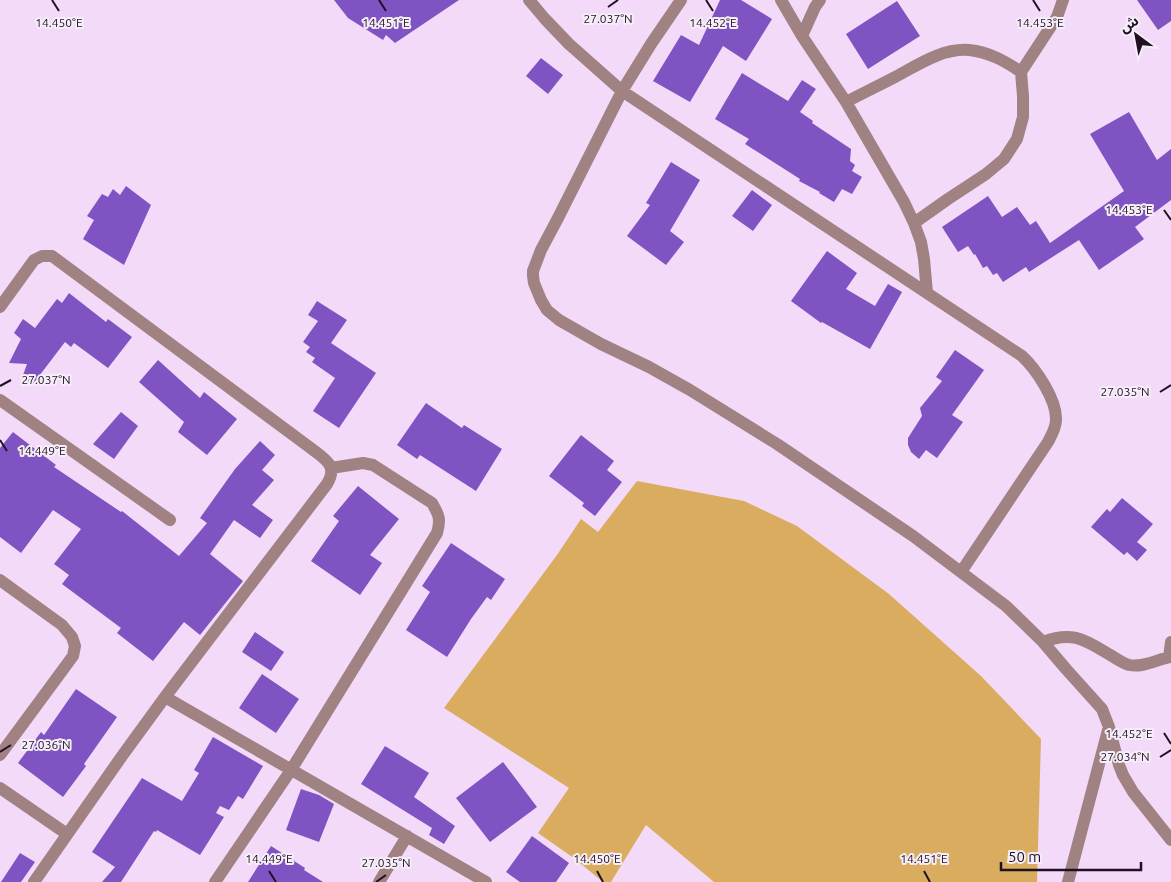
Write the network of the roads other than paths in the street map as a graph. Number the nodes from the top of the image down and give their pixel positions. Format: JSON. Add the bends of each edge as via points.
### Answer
{"nodes":[{"id":1,"x":529,"y":0,"type":"edge"},
{"id":2,"x":681,"y":0,"type":"edge"},
{"id":3,"x":781,"y":0,"type":"edge"},
{"id":4,"x":820,"y":0,"type":"edge"},
{"id":5,"x":1063,"y":0,"type":"edge"},
{"id":6,"x":802,"y":36,"type":"junction"},
{"id":7,"x":1021,"y":72,"type":"junction"},
{"id":8,"x":622,"y":91,"type":"junction"},
{"id":9,"x":846,"y":102,"type":"junction"},
{"id":10,"x":914,"y":223,"type":"junction"},
{"id":11,"x":927,"y":293,"type":"junction"},
{"id":12,"x":0,"y":307,"type":"edge"},
{"id":13,"x":0,"y":400,"type":"edge"},
{"id":14,"x":331,"y":468,"type":"junction"},
{"id":15,"x":170,"y":520,"type":"dead end"},
{"id":16,"x":961,"y":572,"type":"junction"},
{"id":17,"x":0,"y":580,"type":"edge"},
{"id":18,"x":1043,"y":642,"type":"junction"},
{"id":19,"x":1171,"y":642,"type":"edge"},
{"id":20,"x":1170,"y":657,"type":"edge"},
{"id":21,"x":165,"y":697,"type":"junction"},
{"id":22,"x":1109,"y":727,"type":"junction"},
{"id":23,"x":0,"y":755,"type":"edge"},
{"id":24,"x":291,"y":770,"type":"junction"},
{"id":25,"x":0,"y":788,"type":"edge"},
{"id":26,"x":67,"y":834,"type":"junction"},
{"id":27,"x":407,"y":836,"type":"junction"},
{"id":28,"x":1171,"y":840,"type":"edge"},
{"id":29,"x":34,"y":882,"type":"edge"},
{"id":30,"x":215,"y":882,"type":"edge"},
{"id":31,"x":379,"y":882,"type":"edge"},
{"id":32,"x":486,"y":882,"type":"edge"},
{"id":33,"x":1068,"y":882,"type":"edge"}],
"edges":[{"from":1,"to":8,"type":"street","via":[[569,44]]},
{"from":2,"to":8,"type":"street"},
{"from":3,"to":6,"type":"street"},
{"from":4,"to":6,"type":"street"},
{"from":5,"to":7,"type":"street","via":[[1057,17]]},
{"from":6,"to":9,"type":"street"},
{"from":7,"to":9,"type":"street","via":[[984,52],[955,51],[934,56]]},
{"from":7,"to":10,"type":"street","via":[[1023,117],[1017,139],[1004,159]]},
{"from":8,"to":11,"type":"street"},
{"from":8,"to":16,"type":"street","via":[[533,270],[537,292],[547,310],[584,334],[690,390],[777,444]]},
{"from":9,"to":10,"type":"street"},
{"from":10,"to":11,"type":"street","via":[[924,259]]},
{"from":11,"to":16,"type":"street","via":[[1028,361],[1045,386],[1056,421],[1048,442]]},
{"from":12,"to":14,"type":"street","via":[[34,260],[52,256],[312,449]]},
{"from":13,"to":15,"type":"street"},
{"from":14,"to":21,"type":"street","via":[[327,484]]},
{"from":14,"to":24,"type":"street","via":[[363,463],[373,465],[432,502],[440,522],[437,533]]},
{"from":16,"to":18,"type":"street","via":[[1006,606]]},
{"from":17,"to":23,"type":"street","via":[[62,625],[75,646],[73,656]]},
{"from":18,"to":20,"type":"street","via":[[1075,637],[1086,640],[1122,662],[1138,666]]},
{"from":18,"to":22,"type":"street","via":[[1097,703]]},
{"from":19,"to":20,"type":"street"},
{"from":21,"to":24,"type":"street"},
{"from":21,"to":26,"type":"street"},
{"from":22,"to":28,"type":"street","via":[[1119,765],[1133,792]]},
{"from":22,"to":33,"type":"street"},
{"from":24,"to":27,"type":"street"},
{"from":24,"to":30,"type":"street"},
{"from":25,"to":26,"type":"street"},
{"from":26,"to":29,"type":"street"},
{"from":27,"to":31,"type":"street"},
{"from":27,"to":32,"type":"street"}]}
